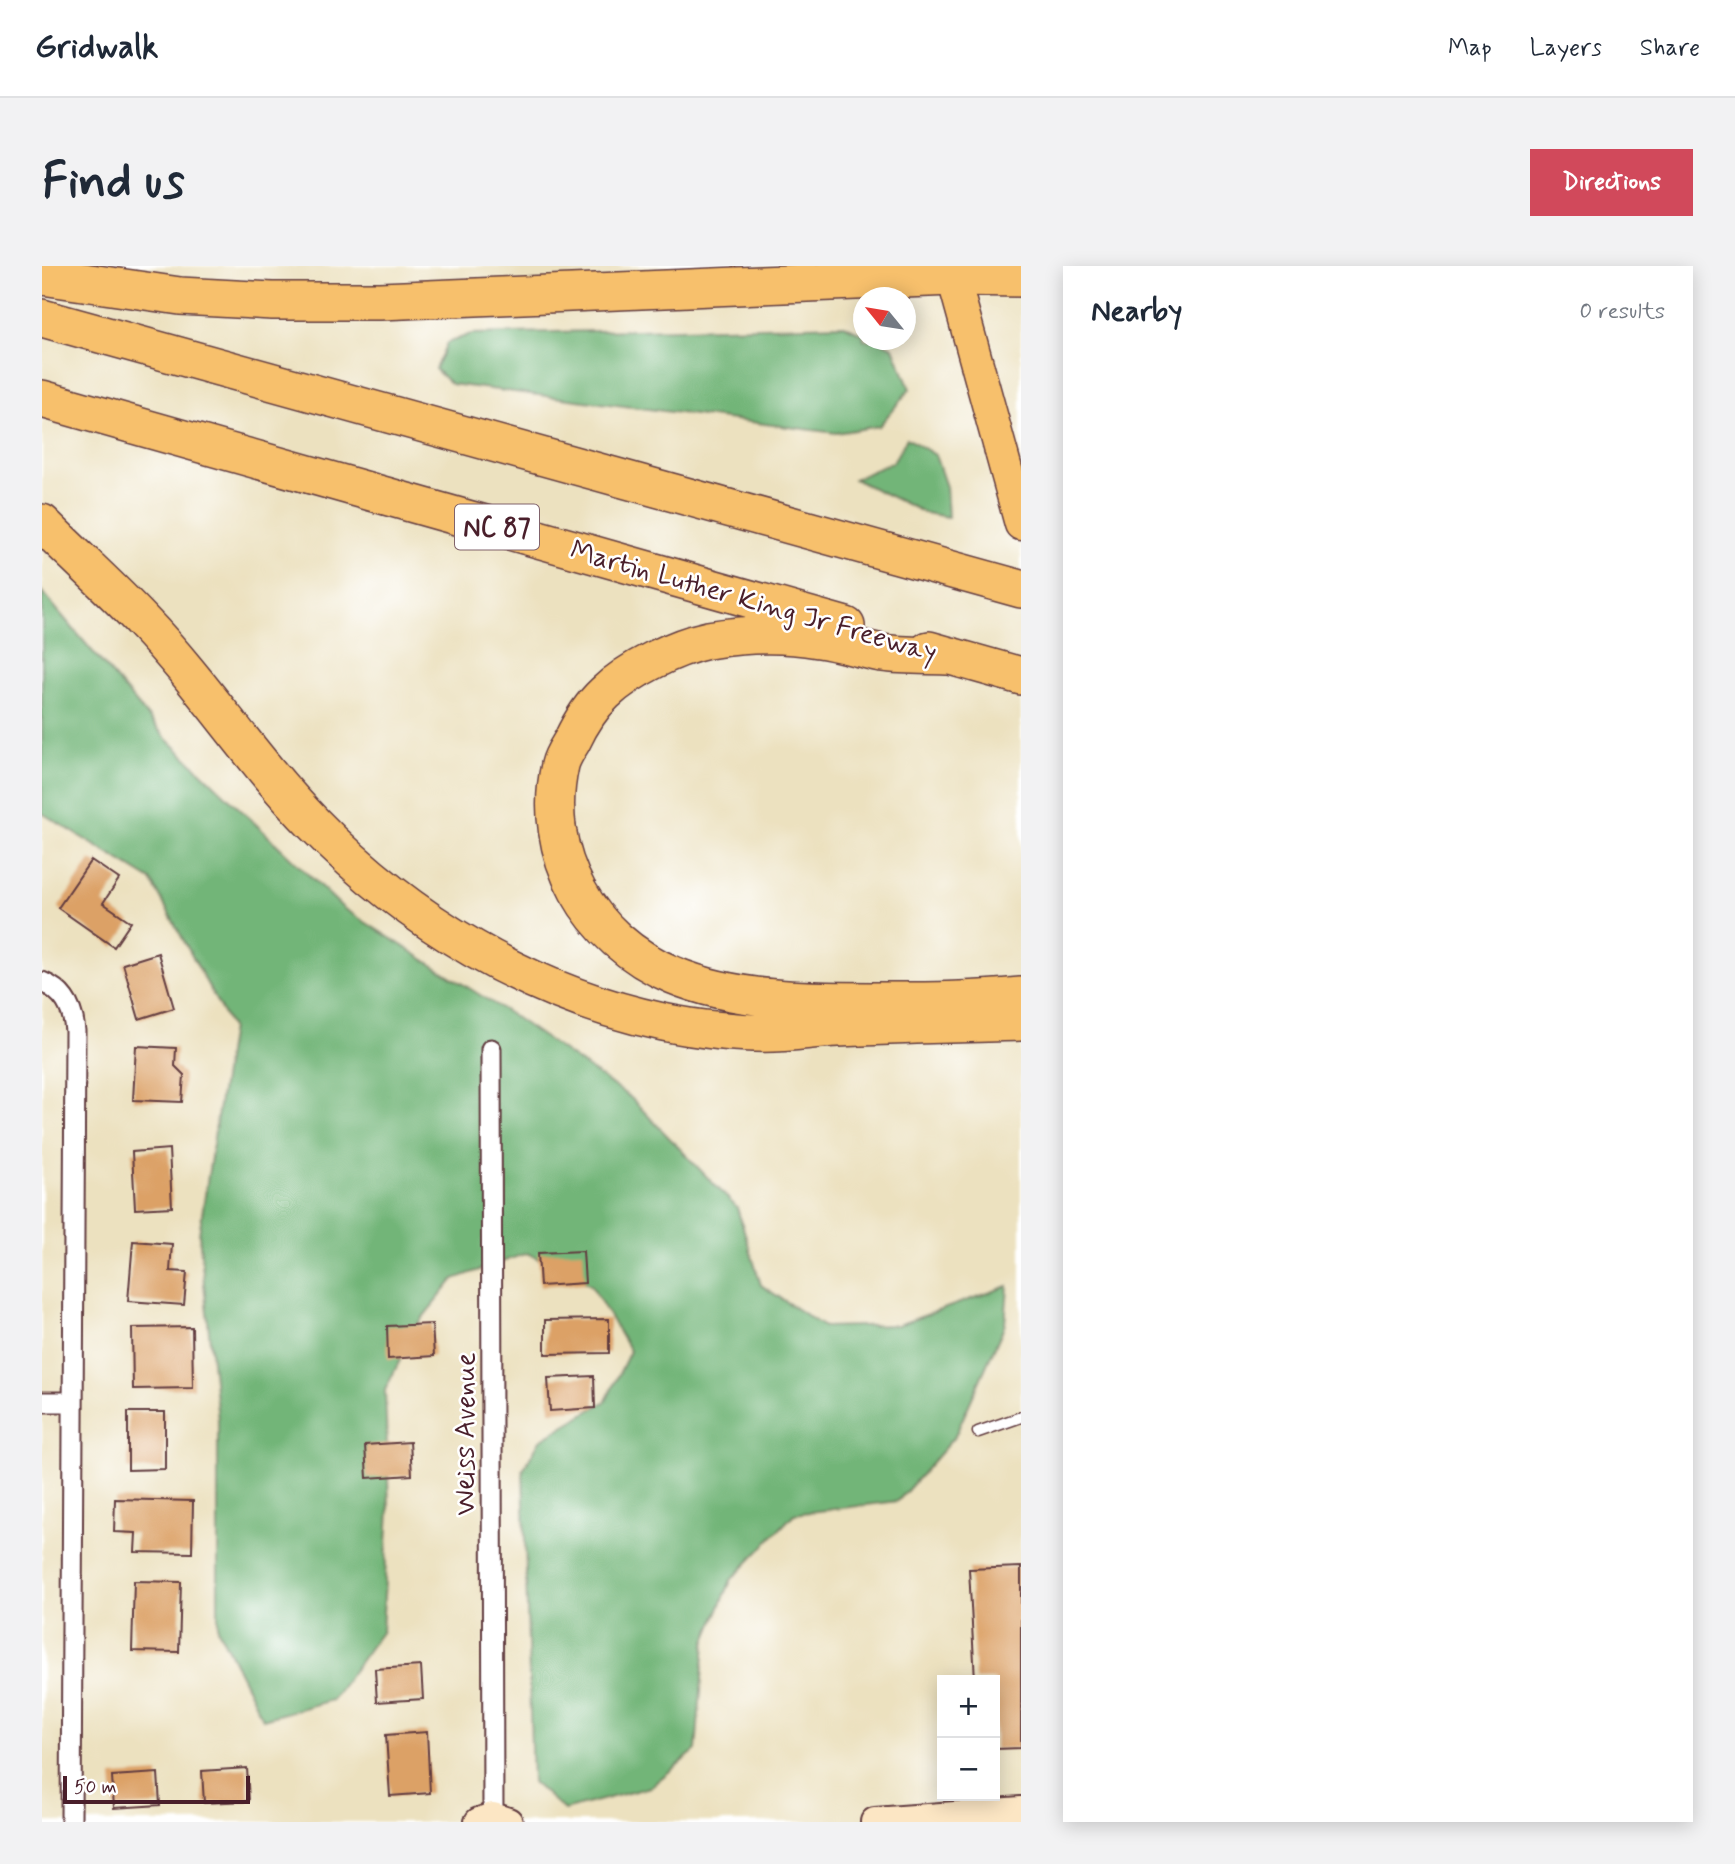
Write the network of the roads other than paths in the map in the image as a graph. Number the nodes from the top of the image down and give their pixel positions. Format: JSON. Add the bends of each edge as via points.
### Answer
{"nodes":[{"id":1,"x":951,"y":272,"type":"edge"},
{"id":2,"x":42,"y":276,"type":"edge"},
{"id":3,"x":1021,"y":278,"type":"edge"},
{"id":4,"x":42,"y":318,"type":"edge"},
{"id":5,"x":42,"y":399,"type":"edge"},
{"id":6,"x":42,"y":523,"type":"edge"},
{"id":7,"x":1021,"y":524,"type":"edge"},
{"id":8,"x":1021,"y":589,"type":"edge"},
{"id":9,"x":951,"y":656,"type":"junction"},
{"id":10,"x":1021,"y":676,"type":"edge"},
{"id":11,"x":42,"y":982,"type":"edge"},
{"id":12,"x":1021,"y":996,"type":"edge"},
{"id":13,"x":1021,"y":1022,"type":"edge"},
{"id":14,"x":491,"y":1049,"type":"dead end"},
{"id":15,"x":42,"y":1402,"type":"edge"},
{"id":16,"x":73,"y":1402,"type":"junction"},
{"id":17,"x":1021,"y":1417,"type":"edge"},
{"id":18,"x":978,"y":1432,"type":"dead end"},
{"id":19,"x":1021,"y":1811,"type":"edge"},
{"id":20,"x":493,"y":1820,"type":"edge"},
{"id":21,"x":71,"y":1822,"type":"edge"},
{"id":22,"x":875,"y":1822,"type":"edge"}],
"edges":[{"from":1,"to":2,"type":"highway","via":[[380,301],[180,296]]},
{"from":1,"to":3,"type":"highway"},
{"from":1,"to":7,"type":"main road"},
{"from":4,"to":8,"type":"highway"},
{"from":5,"to":9,"type":"highway","name":"Martin Luther King Jr Freeway","number":"NC 87"},
{"from":6,"to":13,"type":"highway","via":[[144,622],[313,824],[400,900],[502,965],[554,989],[612,1007],[663,1022],[717,1029],[770,1033]]},
{"from":9,"to":10,"type":"highway","name":"Martin Luther King Jr Freeway","number":"NC 87"},
{"from":9,"to":12,"type":"highway","via":[[883,653],[818,638],[758,635],[709,640],[673,650],[605,692],[580,724],[561,762],[554,811],[561,854],[576,889],[602,926],[636,956],[725,993],[814,1001],[965,1001]]},
{"from":11,"to":16,"type":"street","via":[[53,987],[74,1014]]},
{"from":14,"to":20,"type":"street","name":"Weiss Avenue"},
{"from":15,"to":16,"type":"street"},
{"from":16,"to":21,"type":"street"},
{"from":17,"to":18,"type":"lane"},
{"from":19,"to":22,"type":"street"}]}
